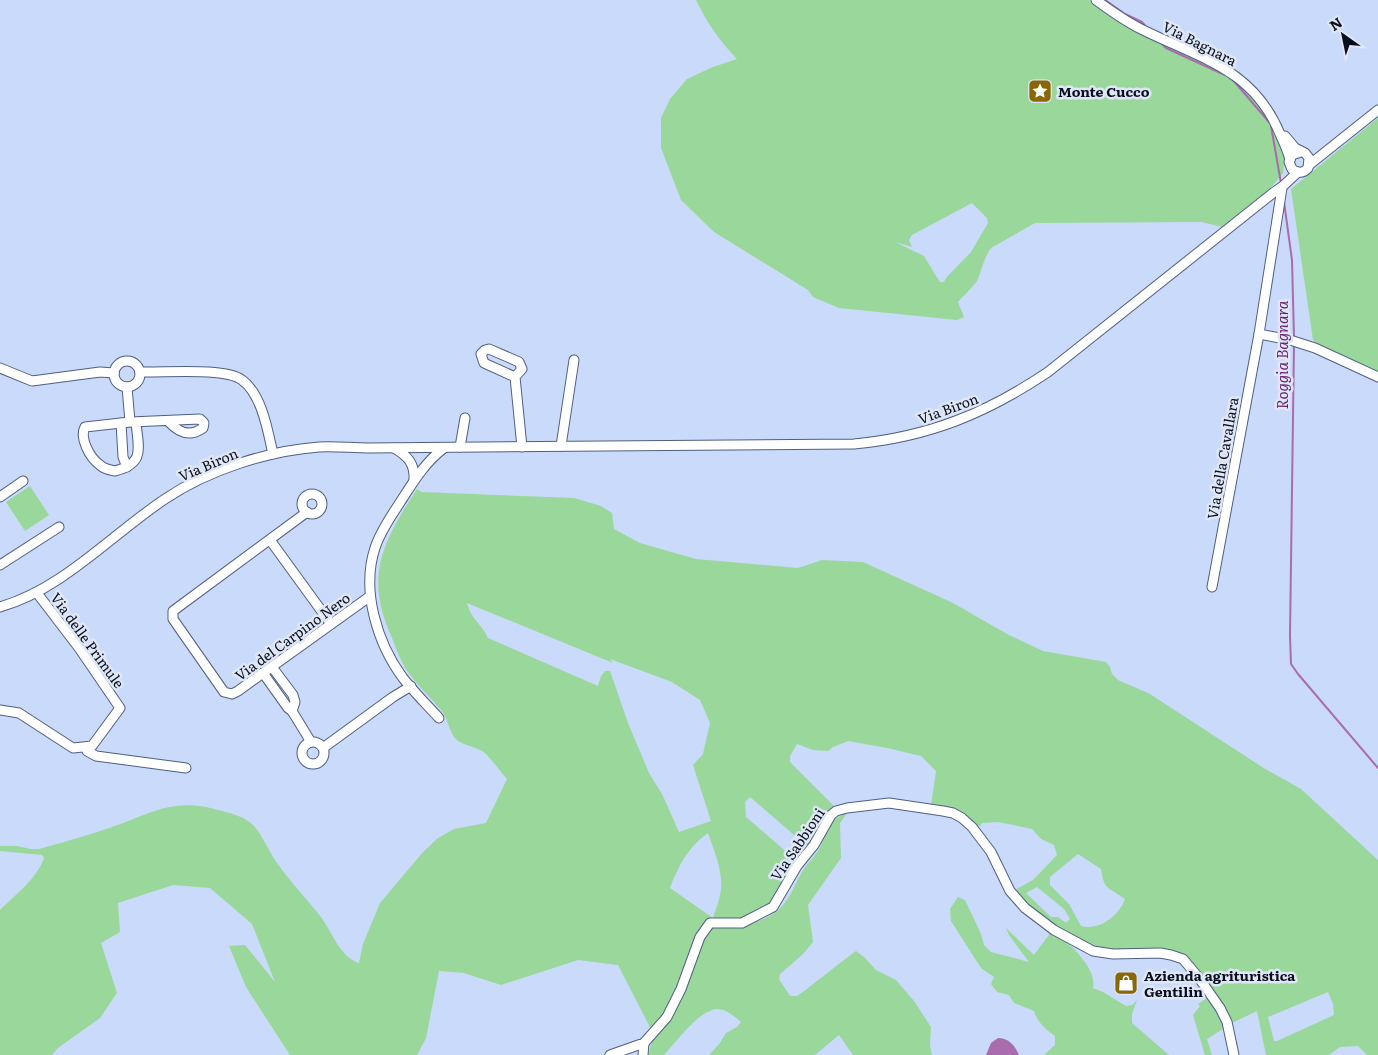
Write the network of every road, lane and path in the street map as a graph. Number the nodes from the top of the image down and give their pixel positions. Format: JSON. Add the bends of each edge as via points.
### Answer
{"nodes":[{"id":1,"x":1096,"y":0,"type":"edge"},
{"id":2,"x":1378,"y":110,"type":"edge"},
{"id":3,"x":1277,"y":126,"type":"junction"},
{"id":4,"x":1330,"y":148,"type":"junction"},
{"id":5,"x":1303,"y":152,"type":"junction"},
{"id":6,"x":1290,"y":162,"type":"junction"},
{"id":7,"x":1309,"y":165,"type":"junction"},
{"id":8,"x":1298,"y":172,"type":"junction"},
{"id":9,"x":1282,"y":187,"type":"junction"},
{"id":10,"x":1271,"y":194,"type":"junction"},
{"id":11,"x":1277,"y":209,"type":"junction"},
{"id":12,"x":1259,"y":334,"type":"junction"},
{"id":13,"x":574,"y":360,"type":"dead end"},
{"id":14,"x":0,"y":368,"type":"edge"},
{"id":15,"x":140,"y":372,"type":"junction"},
{"id":16,"x":114,"y":373,"type":"junction"},
{"id":17,"x":515,"y":377,"type":"dead end"},
{"id":18,"x":1378,"y":377,"type":"edge"},
{"id":19,"x":127,"y":387,"type":"junction"},
{"id":20,"x":464,"y":418,"type":"dead end"},
{"id":21,"x":168,"y":421,"type":"dead end"},
{"id":22,"x":129,"y":422,"type":"junction"},
{"id":23,"x":561,"y":446,"type":"junction"},
{"id":24,"x":392,"y":447,"type":"junction"},
{"id":25,"x":460,"y":447,"type":"junction"},
{"id":26,"x":522,"y":447,"type":"junction"},
{"id":27,"x":419,"y":448,"type":"junction"},
{"id":28,"x":444,"y":448,"type":"junction"},
{"id":29,"x":273,"y":454,"type":"junction"},
{"id":30,"x":413,"y":465,"type":"junction"},
{"id":31,"x":127,"y":466,"type":"junction"},
{"id":32,"x":424,"y":466,"type":"junction"},
{"id":33,"x":414,"y":480,"type":"junction"},
{"id":34,"x":23,"y":481,"type":"dead end"},
{"id":35,"x":0,"y":496,"type":"edge"},
{"id":36,"x":307,"y":512,"type":"dead end"},
{"id":37,"x":58,"y":527,"type":"dead end"},
{"id":38,"x":270,"y":540,"type":"junction"},
{"id":39,"x":0,"y":565,"type":"edge"},
{"id":40,"x":1212,"y":587,"type":"dead end"},
{"id":41,"x":37,"y":593,"type":"junction"},
{"id":42,"x":369,"y":597,"type":"junction"},
{"id":43,"x":1,"y":606,"type":"edge"},
{"id":44,"x":331,"y":624,"type":"junction"},
{"id":45,"x":272,"y":666,"type":"junction"},
{"id":46,"x":263,"y":673,"type":"junction"},
{"id":47,"x":411,"y":686,"type":"junction"},
{"id":48,"x":0,"y":710,"type":"edge"},
{"id":49,"x":292,"y":711,"type":"junction"},
{"id":50,"x":439,"y":718,"type":"dead end"},
{"id":51,"x":311,"y":742,"type":"junction"},
{"id":52,"x":86,"y":748,"type":"junction"},
{"id":53,"x":323,"y":748,"type":"junction"},
{"id":54,"x":186,"y":768,"type":"dead end"},
{"id":55,"x":644,"y":1043,"type":"junction"},
{"id":56,"x":610,"y":1055,"type":"edge"},
{"id":57,"x":643,"y":1055,"type":"edge"},
{"id":58,"x":1234,"y":1055,"type":"edge"}],
"edges":[{"from":1,"to":3,"type":"street","name":"Via Bagnara","via":[[1126,21],[1232,72],[1264,104]]},
{"from":2,"to":4,"type":"street"},
{"from":3,"to":5,"type":"street","name":"Via Bagnara","via":[[1295,148]]},
{"from":3,"to":6,"type":"street","name":"Via Bagnara"},
{"from":4,"to":5,"type":"street"},
{"from":4,"to":7,"type":"street"},
{"from":5,"to":6,"type":"street","via":[[1292,154]]},
{"from":5,"to":7,"type":"street","via":[[1309,158]]},
{"from":6,"to":8,"type":"street","via":[[1292,169]]},
{"from":6,"to":10,"type":"street","name":"Via Biron","via":[[1287,174]]},
{"from":7,"to":8,"type":"street"},
{"from":8,"to":9,"type":"street","name":"Via Biron"},
{"from":9,"to":10,"type":"street","name":"Via Biron"},
{"from":9,"to":11,"type":"street","name":"Via della Cavallara"},
{"from":10,"to":11,"type":"street"},
{"from":10,"to":23,"type":"street","name":"Via Biron","via":[[1048,372],[1000,402],[926,432],[854,444]]},
{"from":11,"to":12,"type":"street","name":"Via della Cavallara"},
{"from":12,"to":18,"type":"street","via":[[1315,348]]},
{"from":12,"to":40,"type":"street","name":"Via della Cavallara"},
{"from":13,"to":23,"type":"street"},
{"from":14,"to":16,"type":"street","via":[[32,381]]},
{"from":15,"to":16,"type":"street","via":[[136,365],[124,361],[117,365]]},
{"from":15,"to":19,"type":"street","via":[[136,382]]},
{"from":15,"to":29,"type":"street","via":[[229,374],[243,380],[254,393],[265,420]]},
{"from":16,"to":19,"type":"street","via":[[117,383]]},
{"from":17,"to":26,"type":"street"},
{"from":19,"to":22,"type":"street"},
{"from":20,"to":25,"type":"street"},
{"from":21,"to":22,"type":"street"},
{"from":22,"to":31,"type":"street","via":[[124,457]]},
{"from":22,"to":31,"type":"street","via":[[138,456]]},
{"from":22,"to":31,"type":"street","via":[[85,426],[83,431],[84,442],[100,466],[115,471]]},
{"from":23,"to":26,"type":"street","name":"Via Biron"},
{"from":24,"to":27,"type":"street","name":"Via Biron"},
{"from":24,"to":29,"type":"street","name":"Via Biron","via":[[319,447]]},
{"from":24,"to":30,"type":"street"},
{"from":25,"to":26,"type":"street","name":"Via Biron"},
{"from":25,"to":28,"type":"street","name":"Via Biron"},
{"from":27,"to":28,"type":"street","name":"Via Biron"},
{"from":27,"to":30,"type":"street"},
{"from":27,"to":32,"type":"street"},
{"from":28,"to":32,"type":"street"},
{"from":29,"to":41,"type":"street","name":"Via Biron","via":[[195,481],[165,499]]},
{"from":30,"to":33,"type":"street"},
{"from":32,"to":33,"type":"street"},
{"from":33,"to":42,"type":"street","via":[[375,548],[369,576]]},
{"from":34,"to":35,"type":"street"},
{"from":36,"to":38,"type":"street","name":"Via del Carpino Nero"},
{"from":37,"to":39,"type":"street"},
{"from":38,"to":44,"type":"street"},
{"from":38,"to":46,"type":"street","name":"Via del Carpino Nero","via":[[176,607],[172,615],[224,692],[232,694]]},
{"from":41,"to":43,"type":"street","name":"Via Biron"},
{"from":41,"to":52,"type":"street","name":"Via delle Primule","via":[[120,708],[92,746]]},
{"from":42,"to":44,"type":"street","name":"Via del Carpino Nero"},
{"from":42,"to":47,"type":"street","via":[[386,647],[397,669]]},
{"from":44,"to":45,"type":"street","name":"Via del Carpino Nero"},
{"from":45,"to":46,"type":"street","name":"Via del Carpino Nero"},
{"from":45,"to":49,"type":"street","via":[[293,695]]},
{"from":46,"to":49,"type":"street"},
{"from":47,"to":50,"type":"street"},
{"from":47,"to":53,"type":"street"},
{"from":48,"to":52,"type":"street","via":[[19,713],[73,748]]},
{"from":49,"to":51,"type":"street"},
{"from":51,"to":53,"type":"street"},
{"from":51,"to":53,"type":"street","via":[[302,752],[306,763],[320,762],[324,756]]},
{"from":52,"to":54,"type":"street","via":[[96,756]]},
{"from":55,"to":56,"type":"street"},
{"from":55,"to":57,"type":"street"},
{"from":55,"to":58,"type":"street","name":"Via Sabbioni","via":[[670,1013],[700,937],[710,923],[742,923],[773,907],[836,811],[889,803],[943,810],[962,818],[991,852],[1006,884],[1020,903],[1080,946],[1103,953],[1160,953],[1183,959],[1224,1015]]}]}
